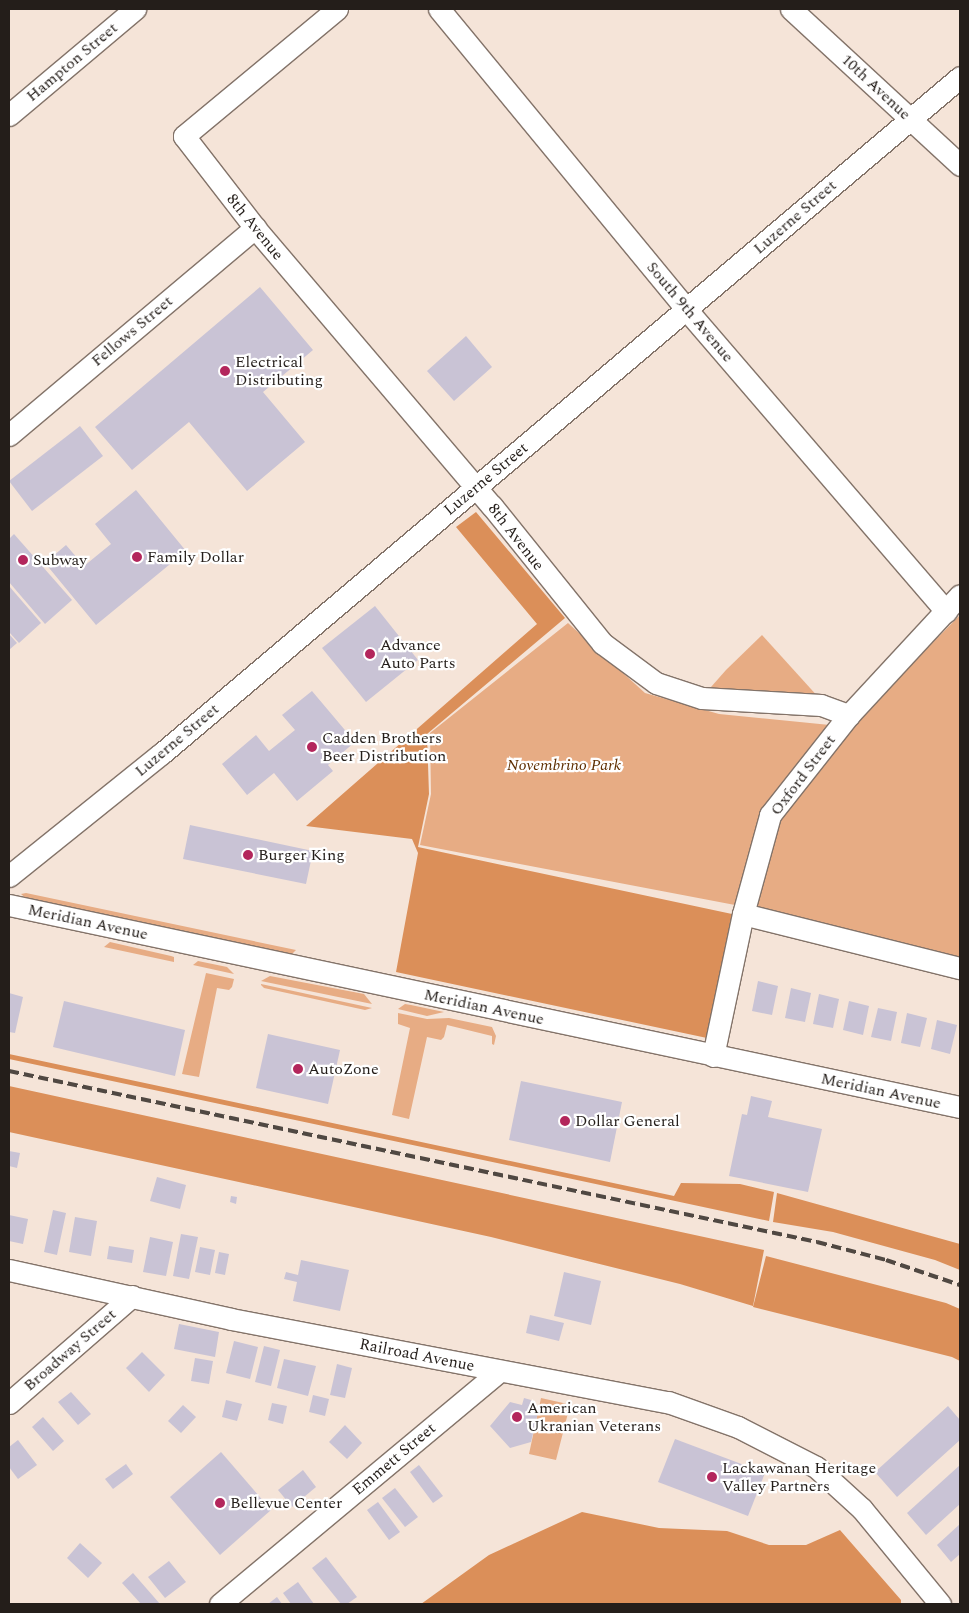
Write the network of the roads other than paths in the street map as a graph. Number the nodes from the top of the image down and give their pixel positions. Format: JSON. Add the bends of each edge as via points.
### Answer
{"nodes":[{"id":1,"x":135,"y":9,"type":"edge"},
{"id":2,"x":337,"y":9,"type":"edge"},
{"id":3,"x":439,"y":9,"type":"edge"},
{"id":4,"x":791,"y":9,"type":"edge"},
{"id":5,"x":960,"y":77,"type":"edge"},
{"id":6,"x":9,"y":115,"type":"edge"},
{"id":7,"x":909,"y":118,"type":"junction"},
{"id":8,"x":960,"y":165,"type":"edge"},
{"id":9,"x":254,"y":228,"type":"junction"},
{"id":10,"x":686,"y":309,"type":"junction"},
{"id":11,"x":9,"y":434,"type":"edge"},
{"id":12,"x":475,"y":488,"type":"junction"},
{"id":13,"x":960,"y":595,"type":"edge"},
{"id":14,"x":946,"y":611,"type":"junction"},
{"id":15,"x":849,"y":715,"type":"junction"},
{"id":16,"x":9,"y":876,"type":"edge"},
{"id":17,"x":9,"y":905,"type":"edge"},
{"id":18,"x":743,"y":914,"type":"junction"},
{"id":19,"x":960,"y":968,"type":"edge"},
{"id":20,"x":713,"y":1056,"type":"junction"},
{"id":21,"x":960,"y":1107,"type":"edge"},
{"id":22,"x":9,"y":1270,"type":"edge"},
{"id":23,"x":132,"y":1296,"type":"junction"},
{"id":24,"x":500,"y":1371,"type":"junction"},
{"id":25,"x":9,"y":1403,"type":"edge"},
{"id":26,"x":220,"y":1604,"type":"edge"},
{"id":27,"x":940,"y":1604,"type":"edge"}],
"edges":[{"from":1,"to":6,"type":"street","name":"Hampton Street"},
{"from":2,"to":9,"type":"street","name":"8th Avenue","via":[[184,136]]},
{"from":3,"to":10,"type":"street","name":"South 9th Avenue"},
{"from":4,"to":7,"type":"street","name":"10th Avenue"},
{"from":5,"to":7,"type":"street","name":"Luzerne Street"},
{"from":7,"to":8,"type":"street","name":"10th Avenue"},
{"from":7,"to":10,"type":"street","name":"Luzerne Street"},
{"from":9,"to":11,"type":"street","name":"Fellows Street"},
{"from":9,"to":12,"type":"street","name":"8th Avenue"},
{"from":10,"to":12,"type":"street","name":"Luzerne Street"},
{"from":10,"to":14,"type":"street","name":"South 9th Avenue"},
{"from":12,"to":15,"type":"street","name":"8th Avenue","via":[[602,643],[656,683],[702,698],[821,705]]},
{"from":12,"to":16,"type":"street","name":"Luzerne Street","via":[[161,754]]},
{"from":13,"to":14,"type":"street","name":"Oxford Street"},
{"from":14,"to":15,"type":"street","name":"Oxford Street"},
{"from":15,"to":18,"type":"street","name":"Oxford Street","via":[[770,815]]},
{"from":17,"to":20,"type":"street","name":"Meridian Avenue"},
{"from":18,"to":19,"type":"street"},
{"from":18,"to":20,"type":"street","name":"Oxford Street"},
{"from":20,"to":21,"type":"street","name":"Meridian Avenue"},
{"from":22,"to":23,"type":"street","name":"Railroad Avenue"},
{"from":23,"to":24,"type":"street","name":"Railroad Avenue","via":[[231,1319]]},
{"from":23,"to":25,"type":"street","name":"Broadway Street"},
{"from":24,"to":26,"type":"street","name":"Emmett Street"},
{"from":24,"to":27,"type":"street","name":"Railroad Avenue","via":[[668,1402],[738,1427],[816,1467],[862,1509]]}]}
